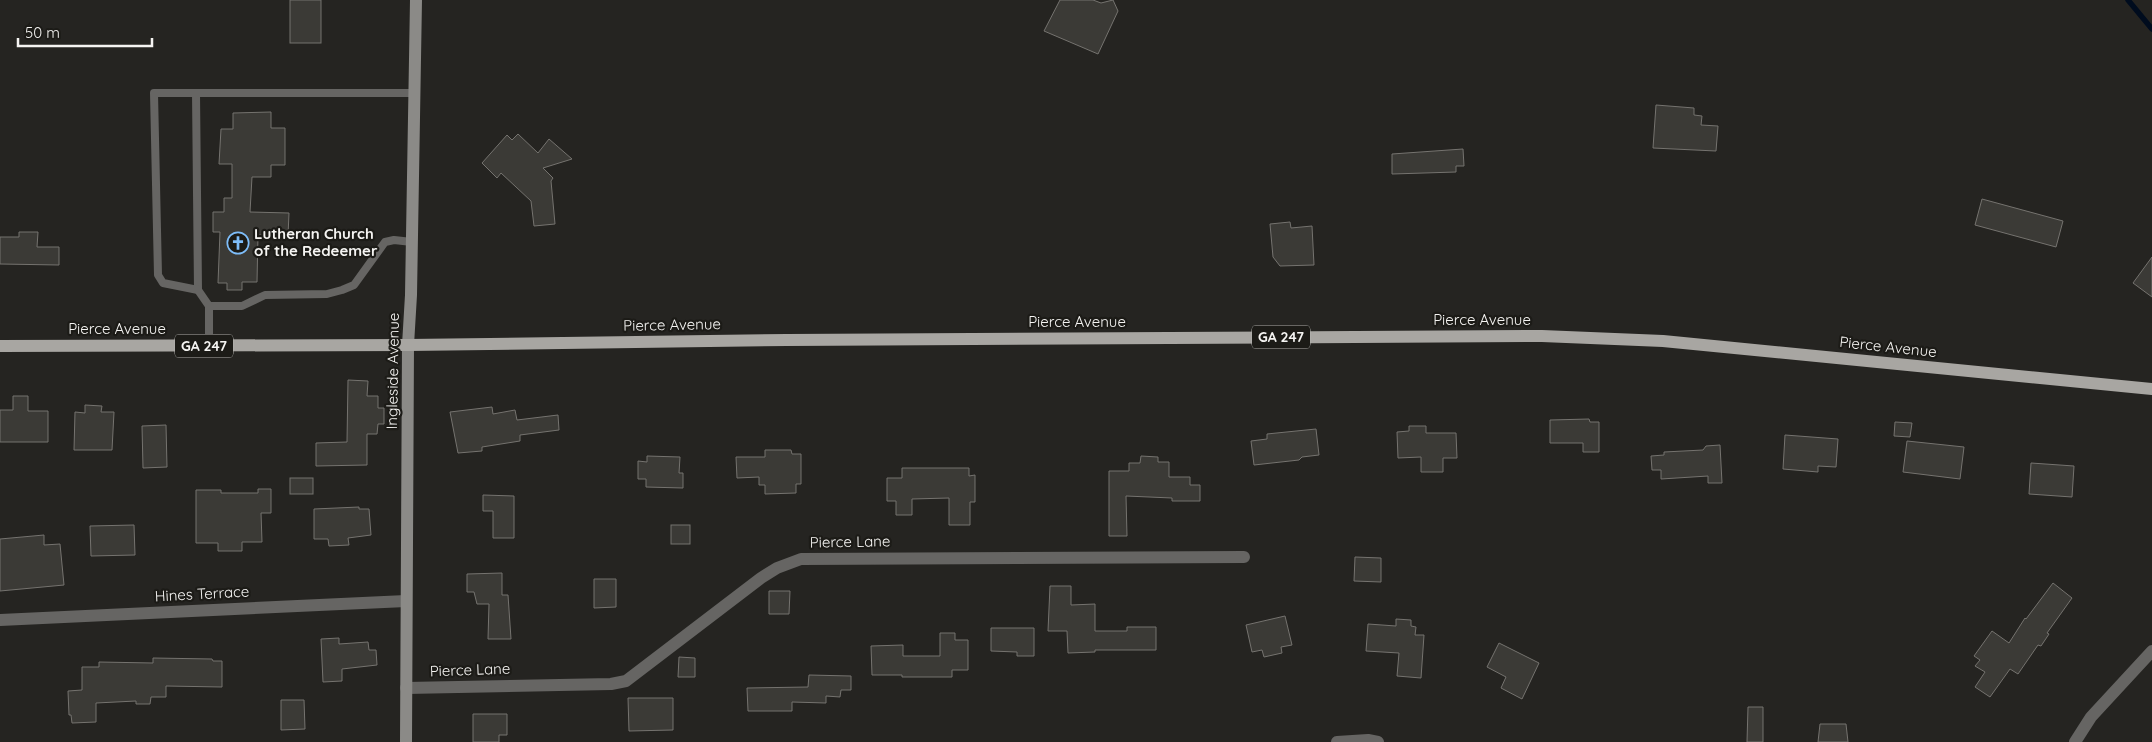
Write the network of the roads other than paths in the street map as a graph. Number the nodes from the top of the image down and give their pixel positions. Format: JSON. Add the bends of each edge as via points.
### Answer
{"nodes":[{"id":1,"x":416,"y":0,"type":"edge"},
{"id":2,"x":196,"y":93,"type":"junction"},
{"id":3,"x":414,"y":93,"type":"junction"},
{"id":4,"x":412,"y":242,"type":"junction"},
{"id":5,"x":198,"y":290,"type":"junction"},
{"id":6,"x":209,"y":306,"type":"junction"},
{"id":7,"x":408,"y":345,"type":"junction"},
{"id":8,"x":0,"y":346,"type":"edge"},
{"id":9,"x":209,"y":346,"type":"junction"},
{"id":10,"x":2152,"y":389,"type":"edge"},
{"id":11,"x":1244,"y":557,"type":"dead end"},
{"id":12,"x":406,"y":601,"type":"junction"},
{"id":13,"x":0,"y":620,"type":"edge"},
{"id":14,"x":2152,"y":651,"type":"edge"},
{"id":15,"x":406,"y":688,"type":"junction"},
{"id":16,"x":406,"y":742,"type":"edge"},
{"id":17,"x":1336,"y":742,"type":"edge"},
{"id":18,"x":1378,"y":742,"type":"edge"},
{"id":19,"x":2075,"y":742,"type":"edge"}],
"edges":[{"from":1,"to":3,"type":"street","name":"Ingleside Avenue"},
{"from":2,"to":3,"type":"lane"},
{"from":2,"to":5,"type":"lane"},
{"from":2,"to":5,"type":"lane","via":[[154,93],[158,275],[163,283]]},
{"from":3,"to":4,"type":"street","name":"Ingleside Avenue"},
{"from":4,"to":6,"type":"lane","via":[[385,242],[354,285],[342,290],[327,294],[265,295],[242,306]]},
{"from":4,"to":7,"type":"street","name":"Ingleside Avenue"},
{"from":5,"to":6,"type":"lane"},
{"from":6,"to":9,"type":"lane"},
{"from":7,"to":9,"type":"main road","name":"Pierce Avenue","number":"GA 247"},
{"from":7,"to":10,"type":"main road","name":"Pierce Avenue","number":"GA 247","via":[[1542,336],[1663,341]]},
{"from":7,"to":12,"type":"street","name":"Ingleside Avenue"},
{"from":8,"to":9,"type":"main road","name":"Pierce Avenue","number":"GA 247"},
{"from":11,"to":15,"type":"street","name":"Pierce Lane","via":[[801,559],[761,578],[626,681],[611,684]]},
{"from":12,"to":13,"type":"street","name":"Hines Terrace"},
{"from":12,"to":15,"type":"street","name":"Ingleside Avenue"},
{"from":14,"to":19,"type":"street","via":[[2091,717]]},
{"from":15,"to":16,"type":"street","name":"Ingleside Avenue"},
{"from":17,"to":18,"type":"street"}]}
